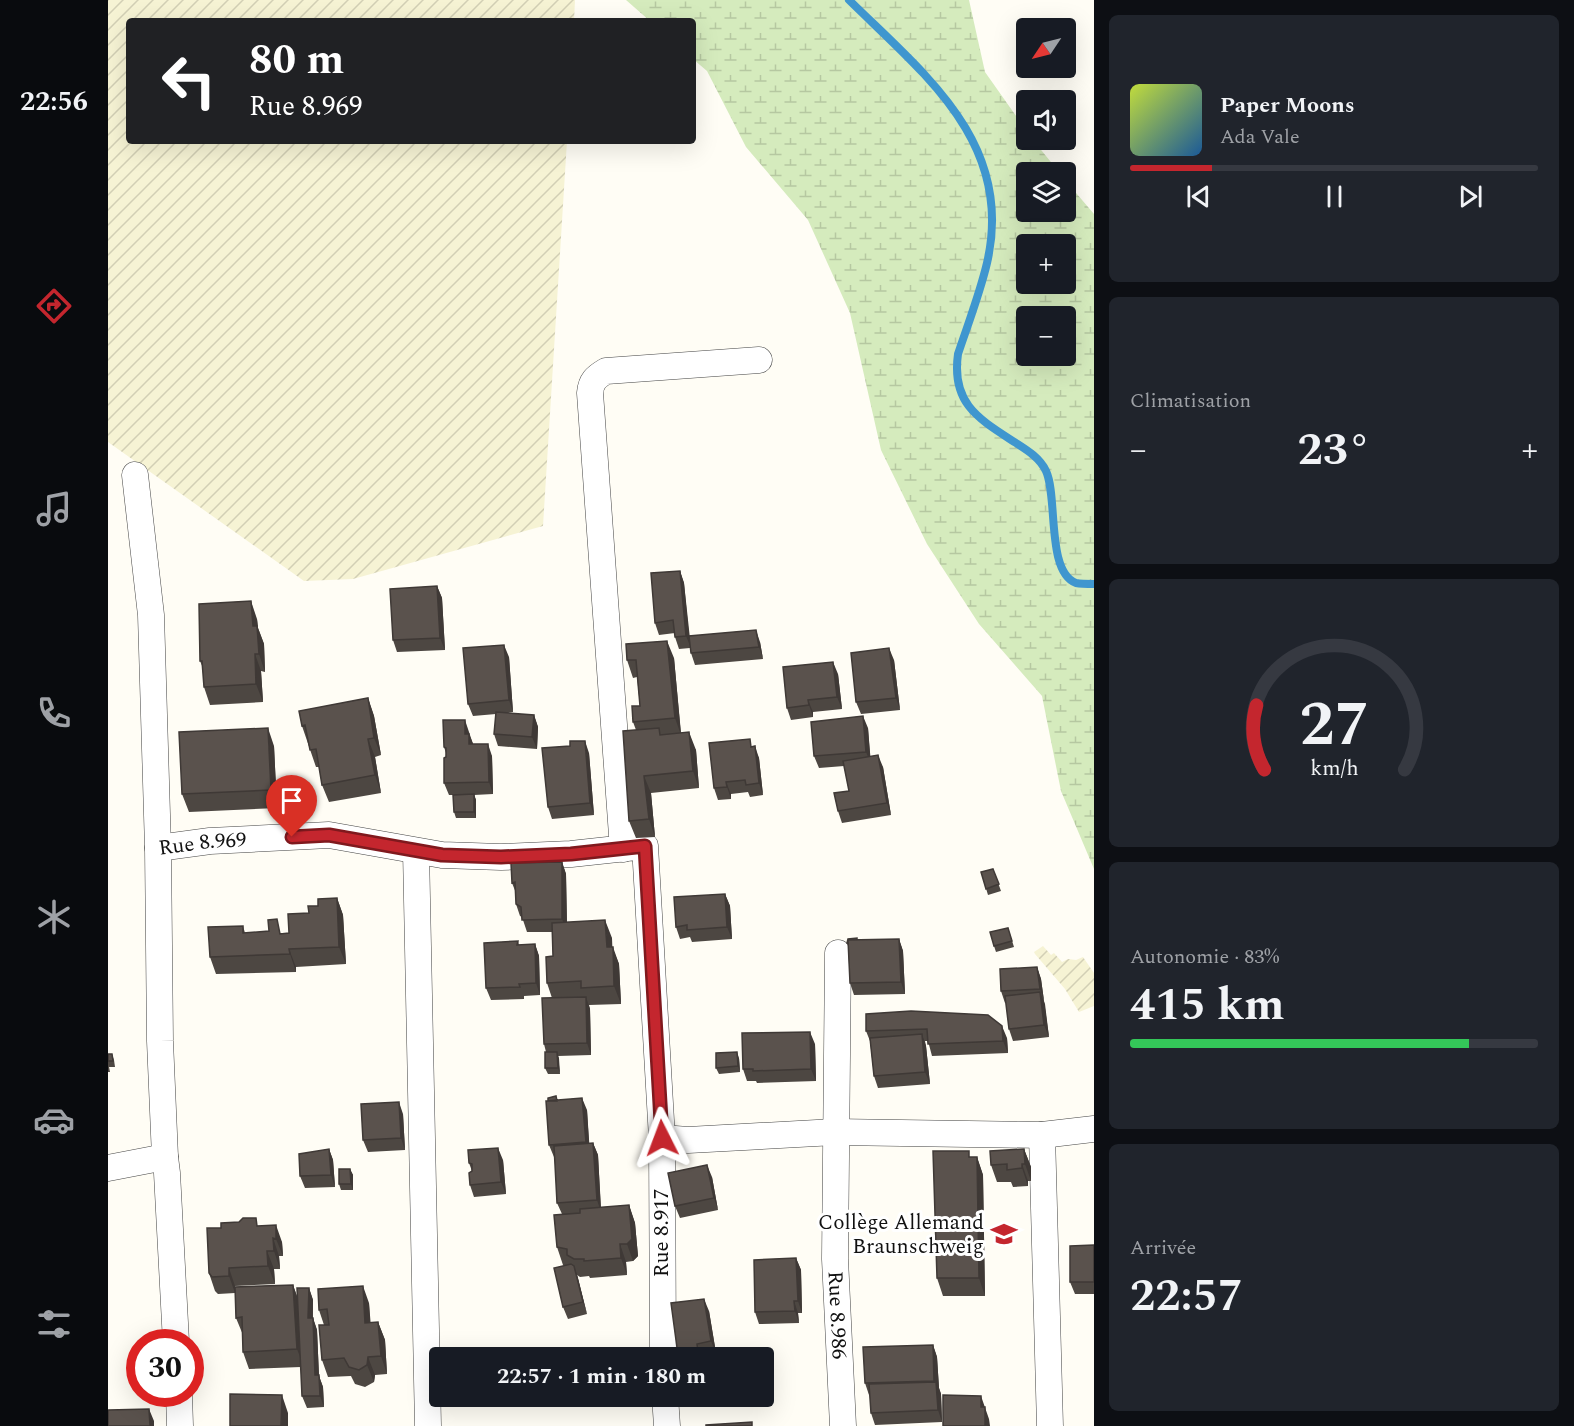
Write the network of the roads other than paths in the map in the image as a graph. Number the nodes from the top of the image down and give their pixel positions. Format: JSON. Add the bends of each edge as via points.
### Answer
{"nodes":[{"id":1,"x":759,"y":360,"type":"dead end"},
{"id":2,"x":135,"y":475,"type":"dead end"},
{"id":3,"x":158,"y":848,"type":"junction"},
{"id":4,"x":623,"y":849,"type":"junction"},
{"id":5,"x":416,"y":851,"type":"junction"},
{"id":6,"x":838,"y":953,"type":"dead end"},
{"id":7,"x":1094,"y":1130,"type":"edge"},
{"id":8,"x":835,"y":1132,"type":"junction"},
{"id":9,"x":1042,"y":1135,"type":"junction"},
{"id":10,"x":662,"y":1138,"type":"junction"},
{"id":11,"x":165,"y":1157,"type":"junction"},
{"id":12,"x":108,"y":1168,"type":"edge"},
{"id":13,"x":175,"y":1329,"type":"edge"},
{"id":14,"x":663,"y":1347,"type":"edge"},
{"id":15,"x":179,"y":1407,"type":"edge"},
{"id":16,"x":666,"y":1407,"type":"edge"},
{"id":17,"x":180,"y":1426,"type":"edge"},
{"id":18,"x":428,"y":1426,"type":"edge"},
{"id":19,"x":667,"y":1426,"type":"edge"},
{"id":20,"x":843,"y":1426,"type":"edge"},
{"id":21,"x":1050,"y":1426,"type":"edge"}],
"edges":[{"from":1,"to":4,"type":"street","via":[[606,372],[591,383]]},
{"from":2,"to":3,"type":"street","via":[[151,615]]},
{"from":3,"to":5,"type":"street","name":"Rue 8.969","via":[[210,841],[329,835]]},
{"from":3,"to":11,"type":"street","name":"Rue 8.969"},
{"from":4,"to":5,"type":"street","name":"Rue 8.969","via":[[501,857]]},
{"from":4,"to":10,"type":"street","name":"Rue 8.969","via":[[645,846]]},
{"from":5,"to":18,"type":"street"},
{"from":6,"to":8,"type":"street","name":"Rue 8.986"},
{"from":7,"to":9,"type":"street"},
{"from":8,"to":9,"type":"street"},
{"from":8,"to":10,"type":"street"},
{"from":8,"to":20,"type":"street","name":"Rue 8.986","via":[[835,1259]]},
{"from":9,"to":21,"type":"street"},
{"from":10,"to":14,"type":"street","name":"Rue 8.917"},
{"from":11,"to":12,"type":"street"},
{"from":11,"to":13,"type":"street","name":"Rue 8.969"},
{"from":15,"to":17,"type":"street"},
{"from":16,"to":19,"type":"street"}]}
